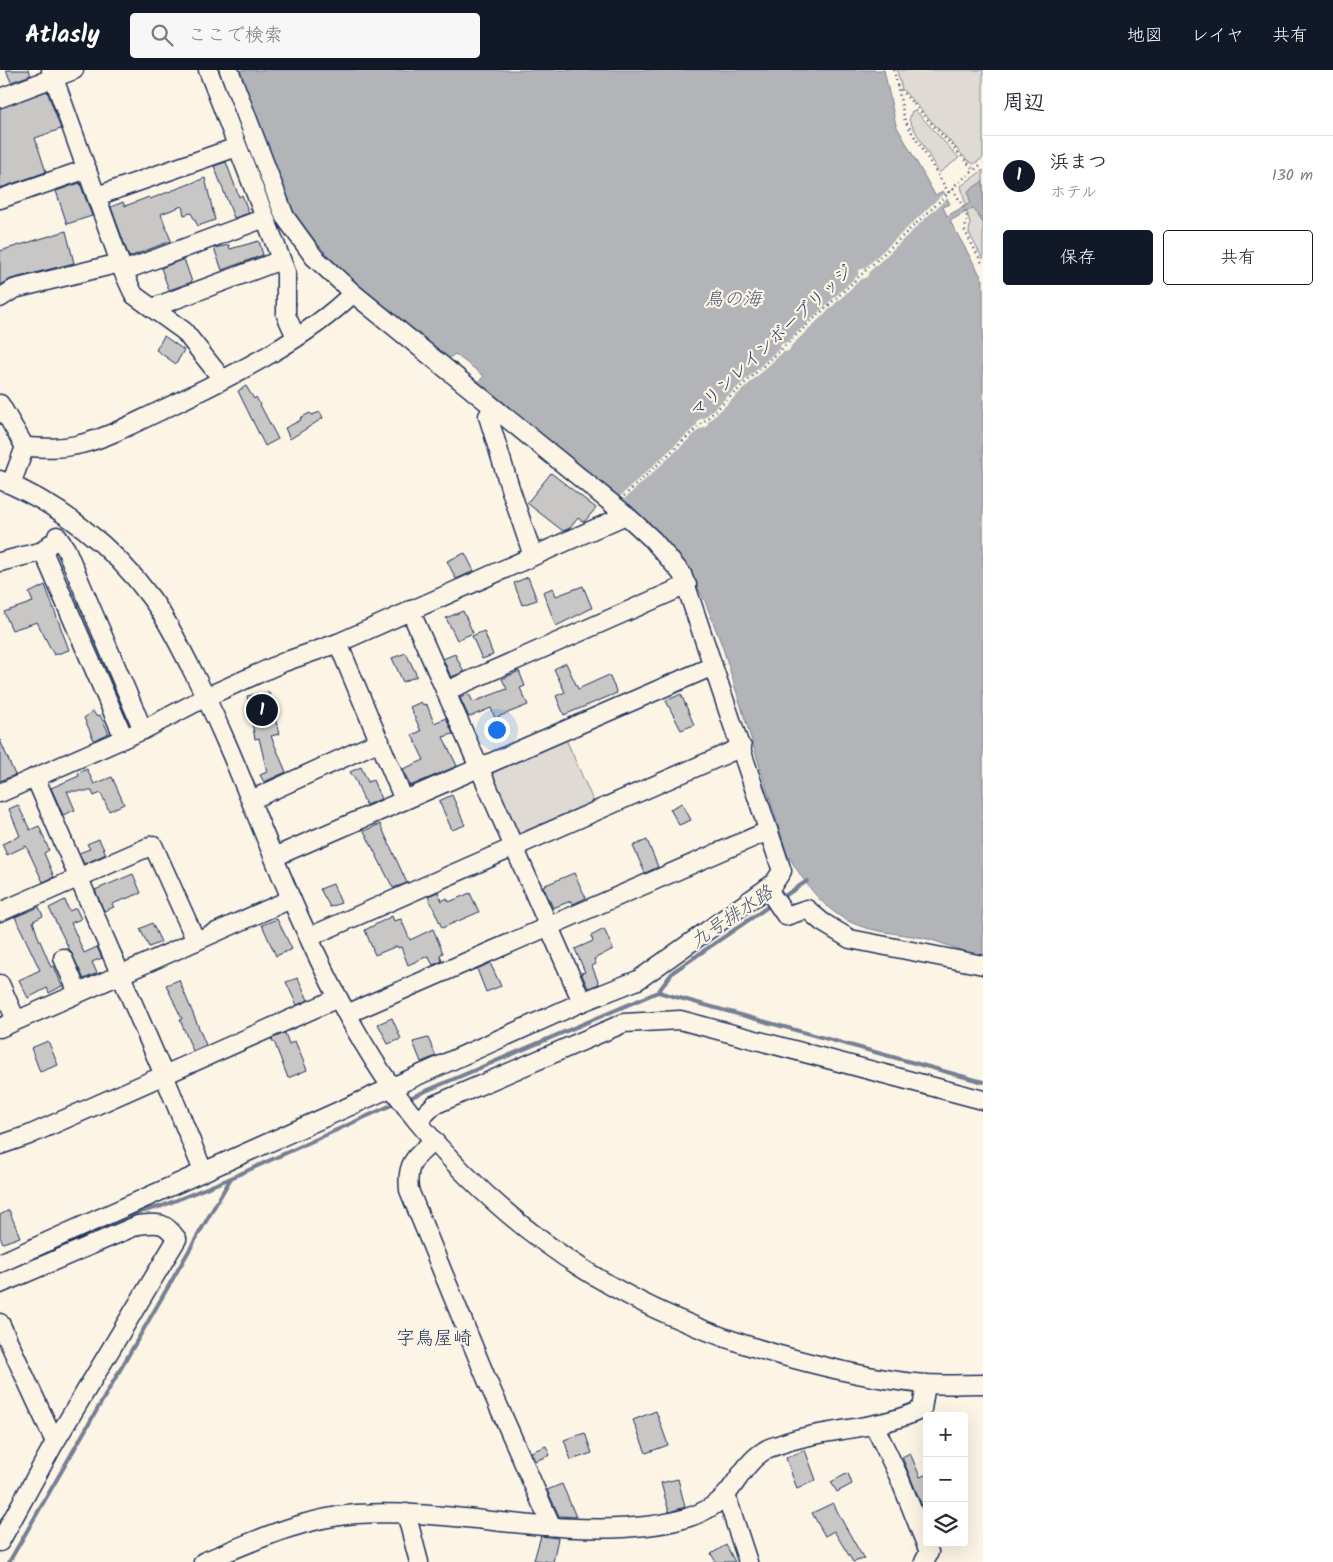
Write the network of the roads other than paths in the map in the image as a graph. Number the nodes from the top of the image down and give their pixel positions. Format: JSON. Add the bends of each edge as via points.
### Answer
{"nodes":[{"id":1,"x":74,"y":70,"type":"edge"},
{"id":2,"x":208,"y":70,"type":"edge"},
{"id":3,"x":229,"y":70,"type":"edge"},
{"id":4,"x":52,"y":74,"type":"edge"},
{"id":5,"x":0,"y":98,"type":"edge"},
{"id":6,"x":237,"y":147,"type":"junction"},
{"id":7,"x":87,"y":168,"type":"junction"},
{"id":8,"x":98,"y":196,"type":"junction"},
{"id":9,"x":0,"y":199,"type":"edge"},
{"id":10,"x":265,"y":218,"type":"junction"},
{"id":11,"x":281,"y":260,"type":"junction"},
{"id":12,"x":121,"y":267,"type":"junction"},
{"id":13,"x":353,"y":292,"type":"junction"},
{"id":14,"x":0,"y":298,"type":"edge"},
{"id":15,"x":152,"y":308,"type":"junction"},
{"id":16,"x":296,"y":337,"type":"junction"},
{"id":17,"x":222,"y":379,"type":"junction"},
{"id":18,"x":0,"y":404,"type":"edge"},
{"id":19,"x":493,"y":408,"type":"junction"},
{"id":20,"x":24,"y":447,"type":"junction"},
{"id":21,"x":6,"y":482,"type":"edge"},
{"id":22,"x":620,"y":510,"type":"junction"},
{"id":23,"x":68,"y":517,"type":"junction"},
{"id":24,"x":57,"y":536,"type":"junction"},
{"id":25,"x":43,"y":551,"type":"junction"},
{"id":26,"x":533,"y":556,"type":"junction"},
{"id":27,"x":0,"y":562,"type":"edge"},
{"id":28,"x":687,"y":585,"type":"junction"},
{"id":29,"x":410,"y":610,"type":"junction"},
{"id":30,"x":338,"y":643,"type":"junction"},
{"id":31,"x":714,"y":666,"type":"junction"},
{"id":32,"x":446,"y":691,"type":"junction"},
{"id":33,"x":206,"y":697,"type":"junction"},
{"id":34,"x":143,"y":730,"type":"junction"},
{"id":35,"x":124,"y":738,"type":"junction"},
{"id":36,"x":380,"y":741,"type":"junction"},
{"id":37,"x":742,"y":747,"type":"junction"},
{"id":38,"x":479,"y":767,"type":"junction"},
{"id":39,"x":35,"y":777,"type":"junction"},
{"id":40,"x":0,"y":793,"type":"edge"},
{"id":41,"x":251,"y":800,"type":"junction"},
{"id":42,"x":404,"y":800,"type":"junction"},
{"id":43,"x":768,"y":831,"type":"junction"},
{"id":44,"x":514,"y":848,"type":"junction"},
{"id":45,"x":274,"y":857,"type":"junction"},
{"id":46,"x":78,"y":877,"type":"junction"},
{"id":47,"x":768,"y":891,"type":"junction"},
{"id":48,"x":291,"y":899,"type":"junction"},
{"id":49,"x":0,"y":912,"type":"edge"},
{"id":50,"x":548,"y":928,"type":"junction"},
{"id":51,"x":309,"y":937,"type":"junction"},
{"id":52,"x":196,"y":941,"type":"junction"},
{"id":53,"x":63,"y":958,"type":"dead end"},
{"id":54,"x":983,"y":965,"type":"edge"},
{"id":55,"x":120,"y":974,"type":"junction"},
{"id":56,"x":0,"y":984,"type":"edge"},
{"id":57,"x":78,"y":993,"type":"junction"},
{"id":58,"x":338,"y":998,"type":"junction"},
{"id":59,"x":582,"y":1002,"type":"junction"},
{"id":60,"x":347,"y":1014,"type":"junction"},
{"id":61,"x":8,"y":1024,"type":"edge"},
{"id":62,"x":164,"y":1075,"type":"junction"},
{"id":63,"x":395,"y":1091,"type":"junction"},
{"id":64,"x":983,"y":1100,"type":"edge"},
{"id":65,"x":414,"y":1117,"type":"junction"},
{"id":66,"x":434,"y":1140,"type":"junction"},
{"id":67,"x":0,"y":1145,"type":"edge"},
{"id":68,"x":203,"y":1171,"type":"junction"},
{"id":69,"x":0,"y":1263,"type":"edge"},
{"id":70,"x":0,"y":1284,"type":"edge"},
{"id":71,"x":0,"y":1323,"type":"edge"},
{"id":72,"x":926,"y":1384,"type":"junction"},
{"id":73,"x":983,"y":1384,"type":"edge"},
{"id":74,"x":874,"y":1425,"type":"junction"},
{"id":75,"x":55,"y":1442,"type":"junction"},
{"id":76,"x":726,"y":1495,"type":"junction"},
{"id":77,"x":406,"y":1513,"type":"junction"},
{"id":78,"x":551,"y":1525,"type":"junction"},
{"id":79,"x":0,"y":1542,"type":"edge"},
{"id":80,"x":203,"y":1562,"type":"edge"},
{"id":81,"x":419,"y":1562,"type":"edge"},
{"id":82,"x":748,"y":1562,"type":"edge"},
{"id":83,"x":924,"y":1562,"type":"edge"}],
"edges":[{"from":1,"to":4,"type":"street"},
{"from":2,"to":6,"type":"street"},
{"from":3,"to":13,"type":"street","via":[[285,217],[314,257]]},
{"from":4,"to":5,"type":"street"},
{"from":4,"to":7,"type":"street"},
{"from":6,"to":8,"type":"street"},
{"from":6,"to":10,"type":"street"},
{"from":7,"to":8,"type":"street"},
{"from":7,"to":9,"type":"street"},
{"from":8,"to":12,"type":"street"},
{"from":10,"to":11,"type":"street"},
{"from":10,"to":12,"type":"street"},
{"from":11,"to":15,"type":"street"},
{"from":11,"to":16,"type":"street","via":[[286,272],[286,315]]},
{"from":12,"to":14,"type":"street","via":[[14,289]]},
{"from":12,"to":15,"type":"street","via":[[134,295]]},
{"from":13,"to":16,"type":"street","via":[[332,314]]},
{"from":13,"to":19,"type":"street"},
{"from":15,"to":17,"type":"street","via":[[184,331]]},
{"from":16,"to":17,"type":"street"},
{"from":17,"to":20,"type":"street","via":[[126,427],[81,444]]},
{"from":18,"to":20,"type":"street"},
{"from":19,"to":22,"type":"street"},
{"from":19,"to":26,"type":"street","via":[[488,416]]},
{"from":20,"to":21,"type":"street"},
{"from":21,"to":23,"type":"street"},
{"from":22,"to":26,"type":"street"},
{"from":22,"to":28,"type":"street","via":[[653,540],[682,574]]},
{"from":23,"to":24,"type":"street"},
{"from":23,"to":33,"type":"street","via":[[102,544],[150,596],[168,622]]},
{"from":24,"to":25,"type":"street"},
{"from":24,"to":34,"type":"street","via":[[66,548]]},
{"from":25,"to":27,"type":"street"},
{"from":25,"to":35,"type":"street"},
{"from":26,"to":29,"type":"street"},
{"from":28,"to":31,"type":"street"},
{"from":28,"to":32,"type":"street"},
{"from":29,"to":30,"type":"street"},
{"from":29,"to":32,"type":"street"},
{"from":30,"to":33,"type":"street","via":[[284,662]]},
{"from":30,"to":36,"type":"street"},
{"from":31,"to":37,"type":"street"},
{"from":31,"to":38,"type":"street"},
{"from":32,"to":38,"type":"street"},
{"from":33,"to":34,"type":"street"},
{"from":33,"to":41,"type":"street"},
{"from":34,"to":35,"type":"street"},
{"from":35,"to":39,"type":"street"},
{"from":36,"to":41,"type":"street"},
{"from":36,"to":42,"type":"street"},
{"from":37,"to":43,"type":"street"},
{"from":37,"to":44,"type":"street"},
{"from":38,"to":42,"type":"street"},
{"from":38,"to":44,"type":"street"},
{"from":39,"to":40,"type":"street"},
{"from":39,"to":46,"type":"street"},
{"from":41,"to":45,"type":"street"},
{"from":42,"to":45,"type":"street"},
{"from":43,"to":47,"type":"street","via":[[782,871]]},
{"from":43,"to":50,"type":"street"},
{"from":44,"to":50,"type":"street"},
{"from":44,"to":51,"type":"street"},
{"from":45,"to":48,"type":"street"},
{"from":46,"to":49,"type":"street"},
{"from":46,"to":52,"type":"street","via":[[153,845]]},
{"from":46,"to":55,"type":"street"},
{"from":47,"to":54,"type":"street","via":[[786,916],[807,909],[850,939]]},
{"from":47,"to":59,"type":"street","via":[[638,980]]},
{"from":48,"to":51,"type":"street"},
{"from":48,"to":52,"type":"street"},
{"from":50,"to":59,"type":"street"},
{"from":50,"to":60,"type":"street"},
{"from":51,"to":58,"type":"street"},
{"from":52,"to":55,"type":"street"},
{"from":53,"to":57,"type":"street"},
{"from":55,"to":57,"type":"street"},
{"from":55,"to":62,"type":"street"},
{"from":56,"to":61,"type":"street"},
{"from":57,"to":61,"type":"street"},
{"from":58,"to":60,"type":"street"},
{"from":58,"to":62,"type":"street"},
{"from":59,"to":63,"type":"street"},
{"from":60,"to":63,"type":"street"},
{"from":62,"to":67,"type":"street"},
{"from":62,"to":68,"type":"street"},
{"from":63,"to":65,"type":"street"},
{"from":63,"to":68,"type":"street"},
{"from":64,"to":65,"type":"street","via":[[680,1020],[652,1020],[624,1023],[606,1030],[434,1105]]},
{"from":65,"to":66,"type":"street"},
{"from":66,"to":72,"type":"street","via":[[523,1227],[580,1269],[632,1299],[721,1338],[769,1353],[843,1372]]},
{"from":66,"to":78,"type":"street","via":[[414,1159],[407,1172],[409,1190]]},
{"from":68,"to":69,"type":"street"},
{"from":70,"to":75,"type":"street","via":[[138,1225],[159,1223],[169,1228],[177,1239]]},
{"from":71,"to":75,"type":"street"},
{"from":72,"to":73,"type":"street"},
{"from":72,"to":74,"type":"street","via":[[922,1409]]},
{"from":74,"to":76,"type":"street","via":[[798,1438],[764,1450]]},
{"from":74,"to":83,"type":"street","via":[[930,1552]]},
{"from":75,"to":79,"type":"street"},
{"from":76,"to":78,"type":"street","via":[[695,1514],[647,1526],[591,1530]]},
{"from":76,"to":82,"type":"street"},
{"from":77,"to":78,"type":"street"},
{"from":77,"to":80,"type":"street","via":[[354,1514],[291,1527]]},
{"from":77,"to":81,"type":"street"}]}
